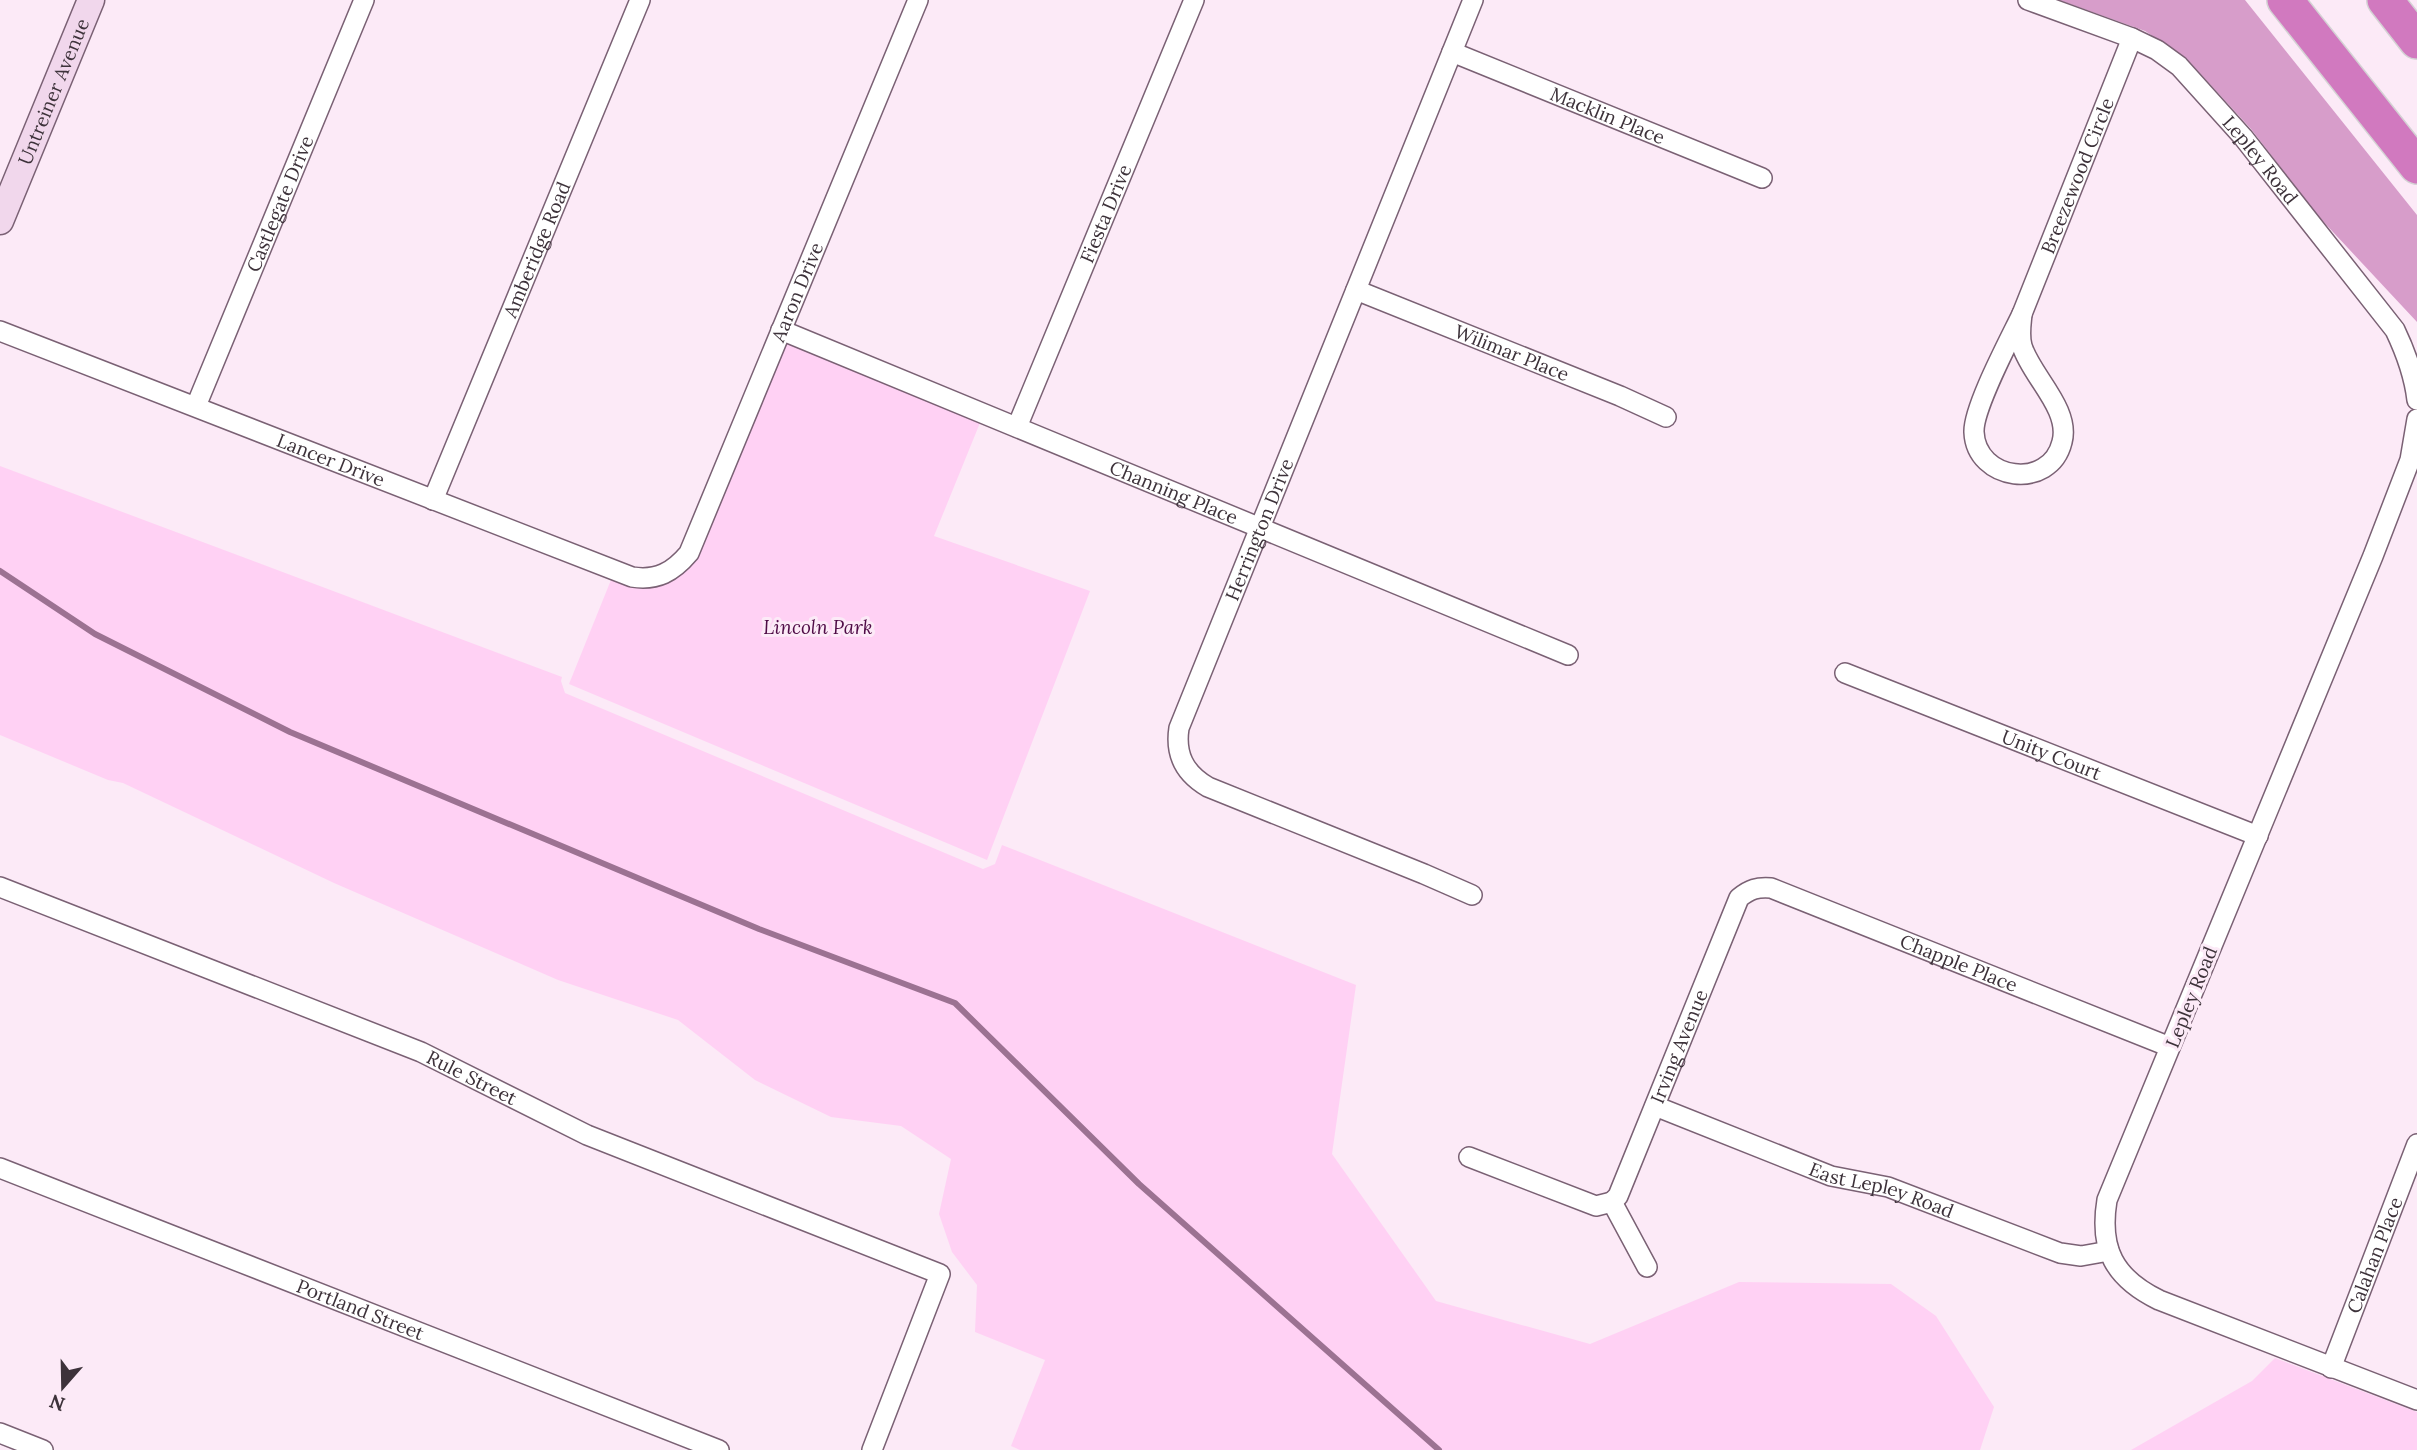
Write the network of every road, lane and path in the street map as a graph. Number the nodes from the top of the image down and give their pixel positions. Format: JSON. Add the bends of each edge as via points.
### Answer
{"nodes":[{"id":1,"x":91,"y":0,"type":"edge"},
{"id":2,"x":364,"y":0,"type":"edge"},
{"id":3,"x":640,"y":0,"type":"edge"},
{"id":4,"x":918,"y":0,"type":"edge"},
{"id":5,"x":1194,"y":0,"type":"edge"},
{"id":6,"x":1473,"y":0,"type":"edge"},
{"id":7,"x":2028,"y":0,"type":"edge"},
{"id":8,"x":2285,"y":0,"type":"edge"},
{"id":9,"x":2385,"y":0,"type":"edge"},
{"id":10,"x":2132,"y":38,"type":"junction"},
{"id":11,"x":2417,"y":41,"type":"edge"},
{"id":12,"x":1452,"y":52,"type":"junction"},
{"id":13,"x":2417,"y":166,"type":"edge"},
{"id":14,"x":1762,"y":178,"type":"dead end"},
{"id":15,"x":0,"y":221,"type":"edge"},
{"id":16,"x":1356,"y":290,"type":"junction"},
{"id":17,"x":2022,"y":314,"type":"junction"},
{"id":18,"x":781,"y":330,"type":"junction"},
{"id":19,"x":0,"y":331,"type":"edge"},
{"id":20,"x":2417,"y":400,"type":"edge"},
{"id":21,"x":196,"y":406,"type":"junction"},
{"id":22,"x":1666,"y":417,"type":"dead end"},
{"id":23,"x":2417,"y":419,"type":"edge"},
{"id":24,"x":1017,"y":427,"type":"junction"},
{"id":25,"x":433,"y":500,"type":"junction"},
{"id":26,"x":1259,"y":528,"type":"junction"},
{"id":27,"x":664,"y":575,"type":"joint"},
{"id":28,"x":1568,"y":655,"type":"dead end"},
{"id":29,"x":1845,"y":673,"type":"dead end"},
{"id":30,"x":2258,"y":836,"type":"junction"},
{"id":31,"x":0,"y":887,"type":"edge"},
{"id":32,"x":1747,"y":891,"type":"joint"},
{"id":33,"x":1472,"y":895,"type":"dead end"},
{"id":34,"x":2170,"y":1047,"type":"junction"},
{"id":35,"x":1655,"y":1106,"type":"junction"},
{"id":36,"x":2417,"y":1144,"type":"edge"},
{"id":37,"x":1469,"y":1157,"type":"dead end"},
{"id":38,"x":0,"y":1168,"type":"edge"},
{"id":39,"x":1612,"y":1202,"type":"junction"},
{"id":40,"x":2109,"y":1251,"type":"junction"},
{"id":41,"x":1647,"y":1267,"type":"dead end"},
{"id":42,"x":2331,"y":1367,"type":"junction"},
{"id":43,"x":2417,"y":1400,"type":"edge"},
{"id":44,"x":0,"y":1433,"type":"edge"},
{"id":45,"x":43,"y":1450,"type":"edge"},
{"id":46,"x":719,"y":1450,"type":"edge"},
{"id":47,"x":872,"y":1450,"type":"edge"}],
"edges":[{"from":1,"to":15,"type":"street","name":"Untreiner Avenue"},
{"from":2,"to":21,"type":"street","name":"Castlegate Drive"},
{"from":3,"to":25,"type":"street","name":"Amberidge Road"},
{"from":4,"to":18,"type":"street","name":"Aaron Drive"},
{"from":5,"to":24,"type":"street","name":"Fiesta Drive"},
{"from":6,"to":12,"type":"street","name":"Herrington Drive"},
{"from":7,"to":10,"type":"street","name":"Lepley Road"},
{"from":8,"to":13,"type":"highway"},
{"from":9,"to":11,"type":"highway"},
{"from":10,"to":17,"type":"street","name":"Breezewood Circle"},
{"from":10,"to":20,"type":"street","name":"Lepley Road","via":[[2157,50],[2189,76],[2328,244],[2395,330],[2407,354]]},
{"from":12,"to":14,"type":"street","name":"Macklin Place"},
{"from":12,"to":16,"type":"street","name":"Herrington Drive"},
{"from":16,"to":22,"type":"street","name":"Wilimar Place"},
{"from":16,"to":26,"type":"street","name":"Herrington Drive"},
{"from":17,"to":17,"type":"street","name":"Breezewood Circle","via":[[1974,423],[1978,450],[1988,463],[2016,476],[2046,467],[2057,456],[2064,429],[2022,346]]},
{"from":18,"to":24,"type":"street","name":"Channing Place"},
{"from":18,"to":27,"type":"street","name":"Aaron Drive","via":[[689,554]]},
{"from":19,"to":21,"type":"street","name":"Lancer Drive"},
{"from":21,"to":25,"type":"street","name":"Lancer Drive"},
{"from":23,"to":30,"type":"street","name":"Lepley Road","via":[[2410,460]]},
{"from":24,"to":26,"type":"street","name":"Channing Place"},
{"from":25,"to":27,"type":"street","name":"Lancer Drive","via":[[632,577]]},
{"from":26,"to":28,"type":"street","name":"Channing Place"},
{"from":26,"to":33,"type":"street","name":"Herrington Drive","via":[[1179,727],[1180,757],[1188,772],[1208,787]]},
{"from":29,"to":30,"type":"street","name":"Unity Court"},
{"from":30,"to":34,"type":"street","name":"Lepley Road"},
{"from":31,"to":47,"type":"street","name":"Rule Street","via":[[421,1052],[587,1135],[940,1274]]},
{"from":32,"to":34,"type":"street","name":"Chapple Place","via":[[1771,888]]},
{"from":32,"to":35,"type":"street","name":"Irving Avenue","via":[[1739,898]]},
{"from":34,"to":40,"type":"street","name":"Lepley Road","via":[[2107,1199],[2104,1222]]},
{"from":35,"to":39,"type":"street","name":"Irving Avenue"},
{"from":35,"to":40,"type":"street","name":"East Lepley Road","via":[[1831,1176],[1888,1187],[2060,1253],[2081,1256]]},
{"from":36,"to":42,"type":"street","name":"Calahan Place"},
{"from":37,"to":39,"type":"street","via":[[1596,1206]]},
{"from":38,"to":46,"type":"street","name":"Portland Street"},
{"from":39,"to":41,"type":"street"},
{"from":40,"to":42,"type":"street","name":"Lepley Road","via":[[2128,1281],[2159,1300]]},
{"from":42,"to":43,"type":"street","name":"Lepley Road"},
{"from":44,"to":45,"type":"street"}]}
